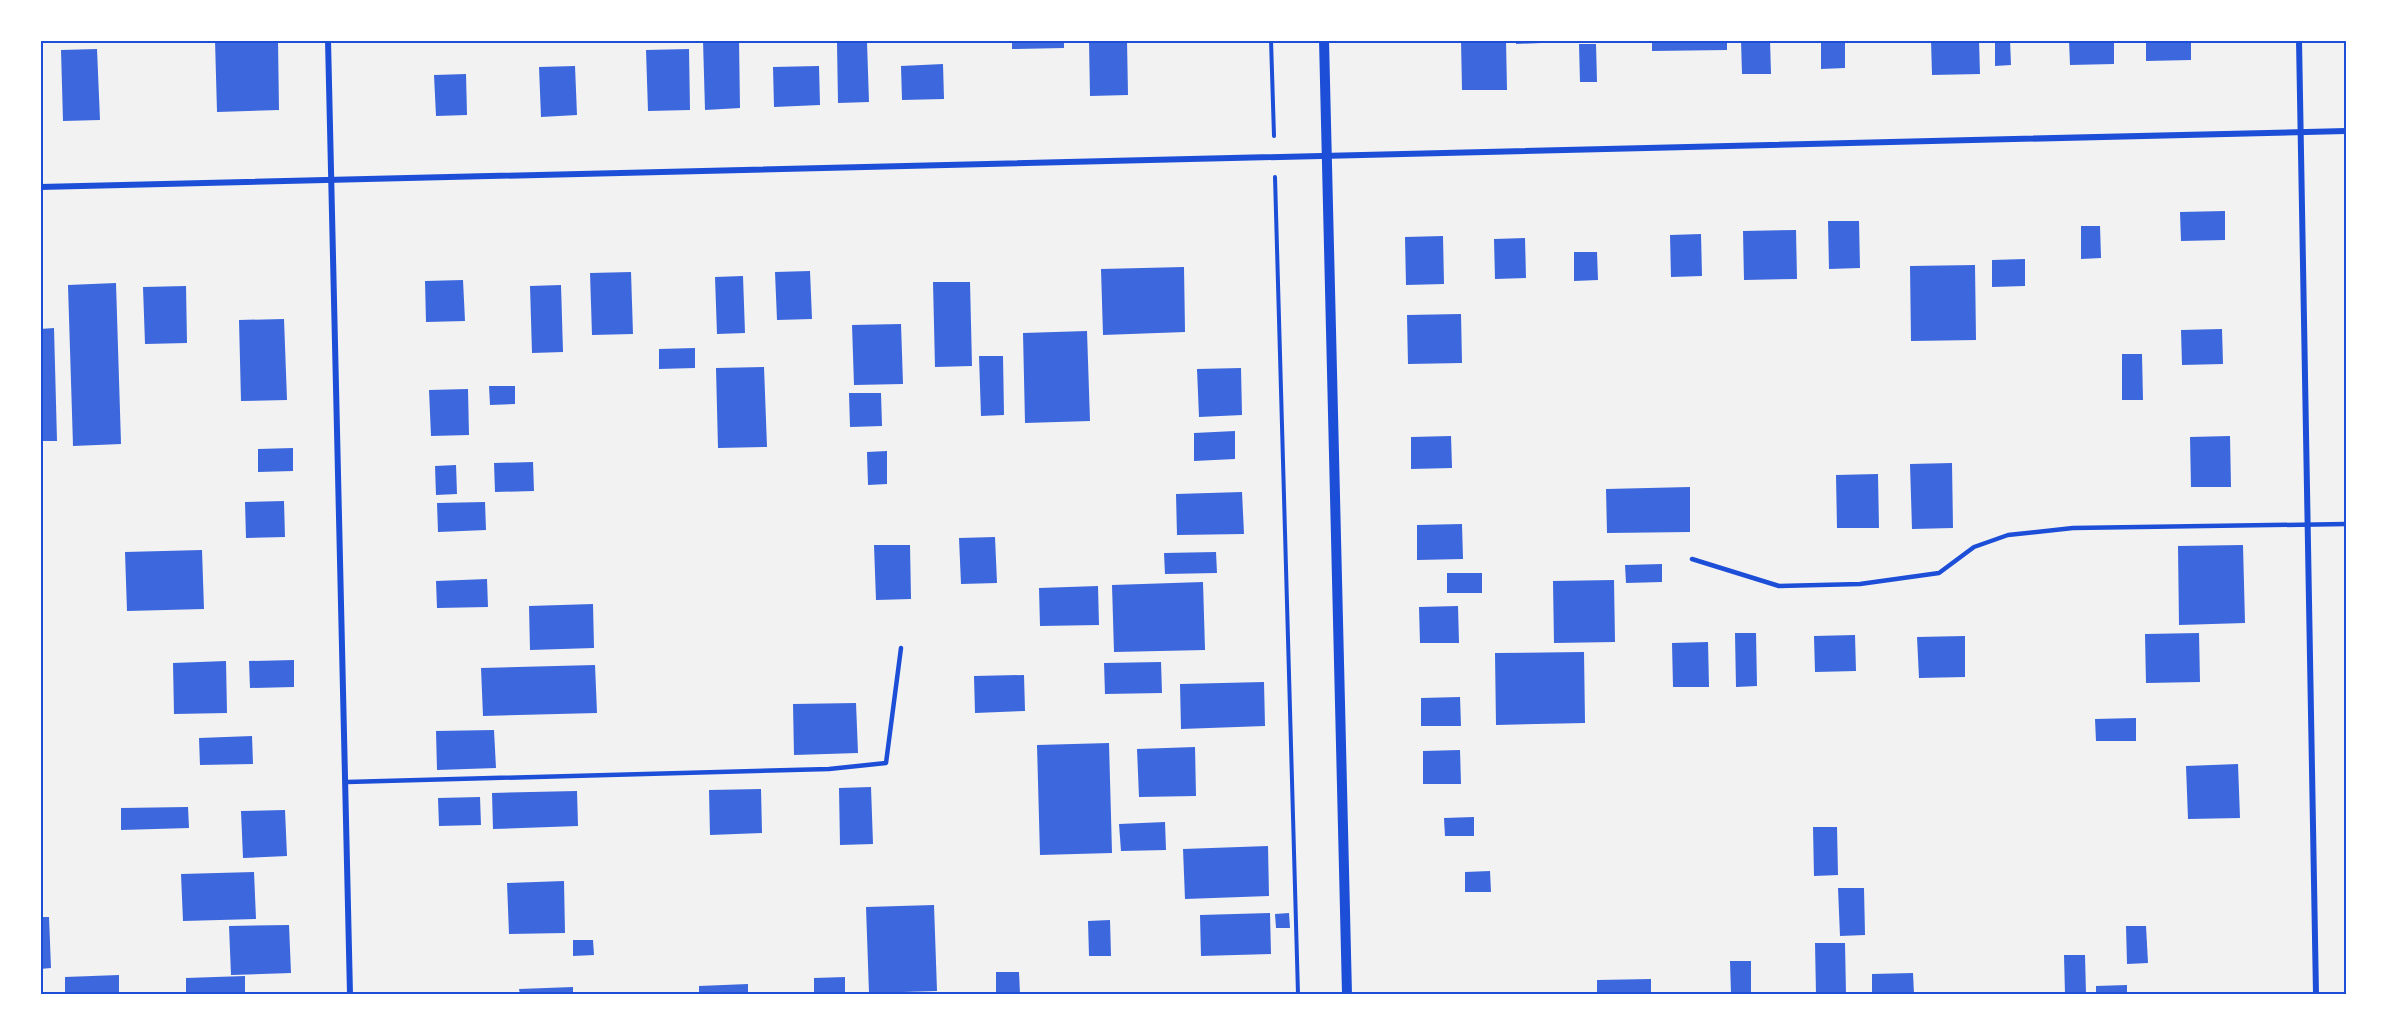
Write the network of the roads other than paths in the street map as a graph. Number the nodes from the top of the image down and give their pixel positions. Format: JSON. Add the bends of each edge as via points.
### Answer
{"nodes":[{"id":1,"x":328,"y":40,"type":"edge"},
{"id":2,"x":1324,"y":40,"type":"edge"},
{"id":3,"x":2299,"y":40,"type":"edge"},
{"id":4,"x":2346,"y":131,"type":"edge"},
{"id":5,"x":2302,"y":132,"type":"junction"},
{"id":6,"x":1327,"y":156,"type":"junction"},
{"id":7,"x":330,"y":181,"type":"junction"},
{"id":8,"x":40,"y":187,"type":"edge"},
{"id":9,"x":2308,"y":524,"type":"junction"},
{"id":10,"x":2346,"y":524,"type":"edge"},
{"id":11,"x":1692,"y":559,"type":"dead end"},
{"id":12,"x":901,"y":648,"type":"dead end"},
{"id":13,"x":347,"y":782,"type":"junction"},
{"id":14,"x":350,"y":994,"type":"edge"},
{"id":15,"x":1347,"y":994,"type":"edge"},
{"id":16,"x":2316,"y":994,"type":"edge"}],
"edges":[{"from":1,"to":7,"type":"street"},
{"from":2,"to":6,"type":"street"},
{"from":3,"to":5,"type":"street"},
{"from":4,"to":5,"type":"street"},
{"from":5,"to":6,"type":"street"},
{"from":5,"to":9,"type":"street"},
{"from":6,"to":7,"type":"street"},
{"from":6,"to":15,"type":"street"},
{"from":7,"to":8,"type":"street"},
{"from":7,"to":13,"type":"street"},
{"from":9,"to":10,"type":"lane"},
{"from":9,"to":11,"type":"lane","via":[[2073,528],[2008,536],[1974,547],[1939,573],[1860,584],[1779,586]]},
{"from":9,"to":16,"type":"street"},
{"from":12,"to":13,"type":"lane","via":[[886,763],[829,769]]},
{"from":13,"to":14,"type":"street"}]}
